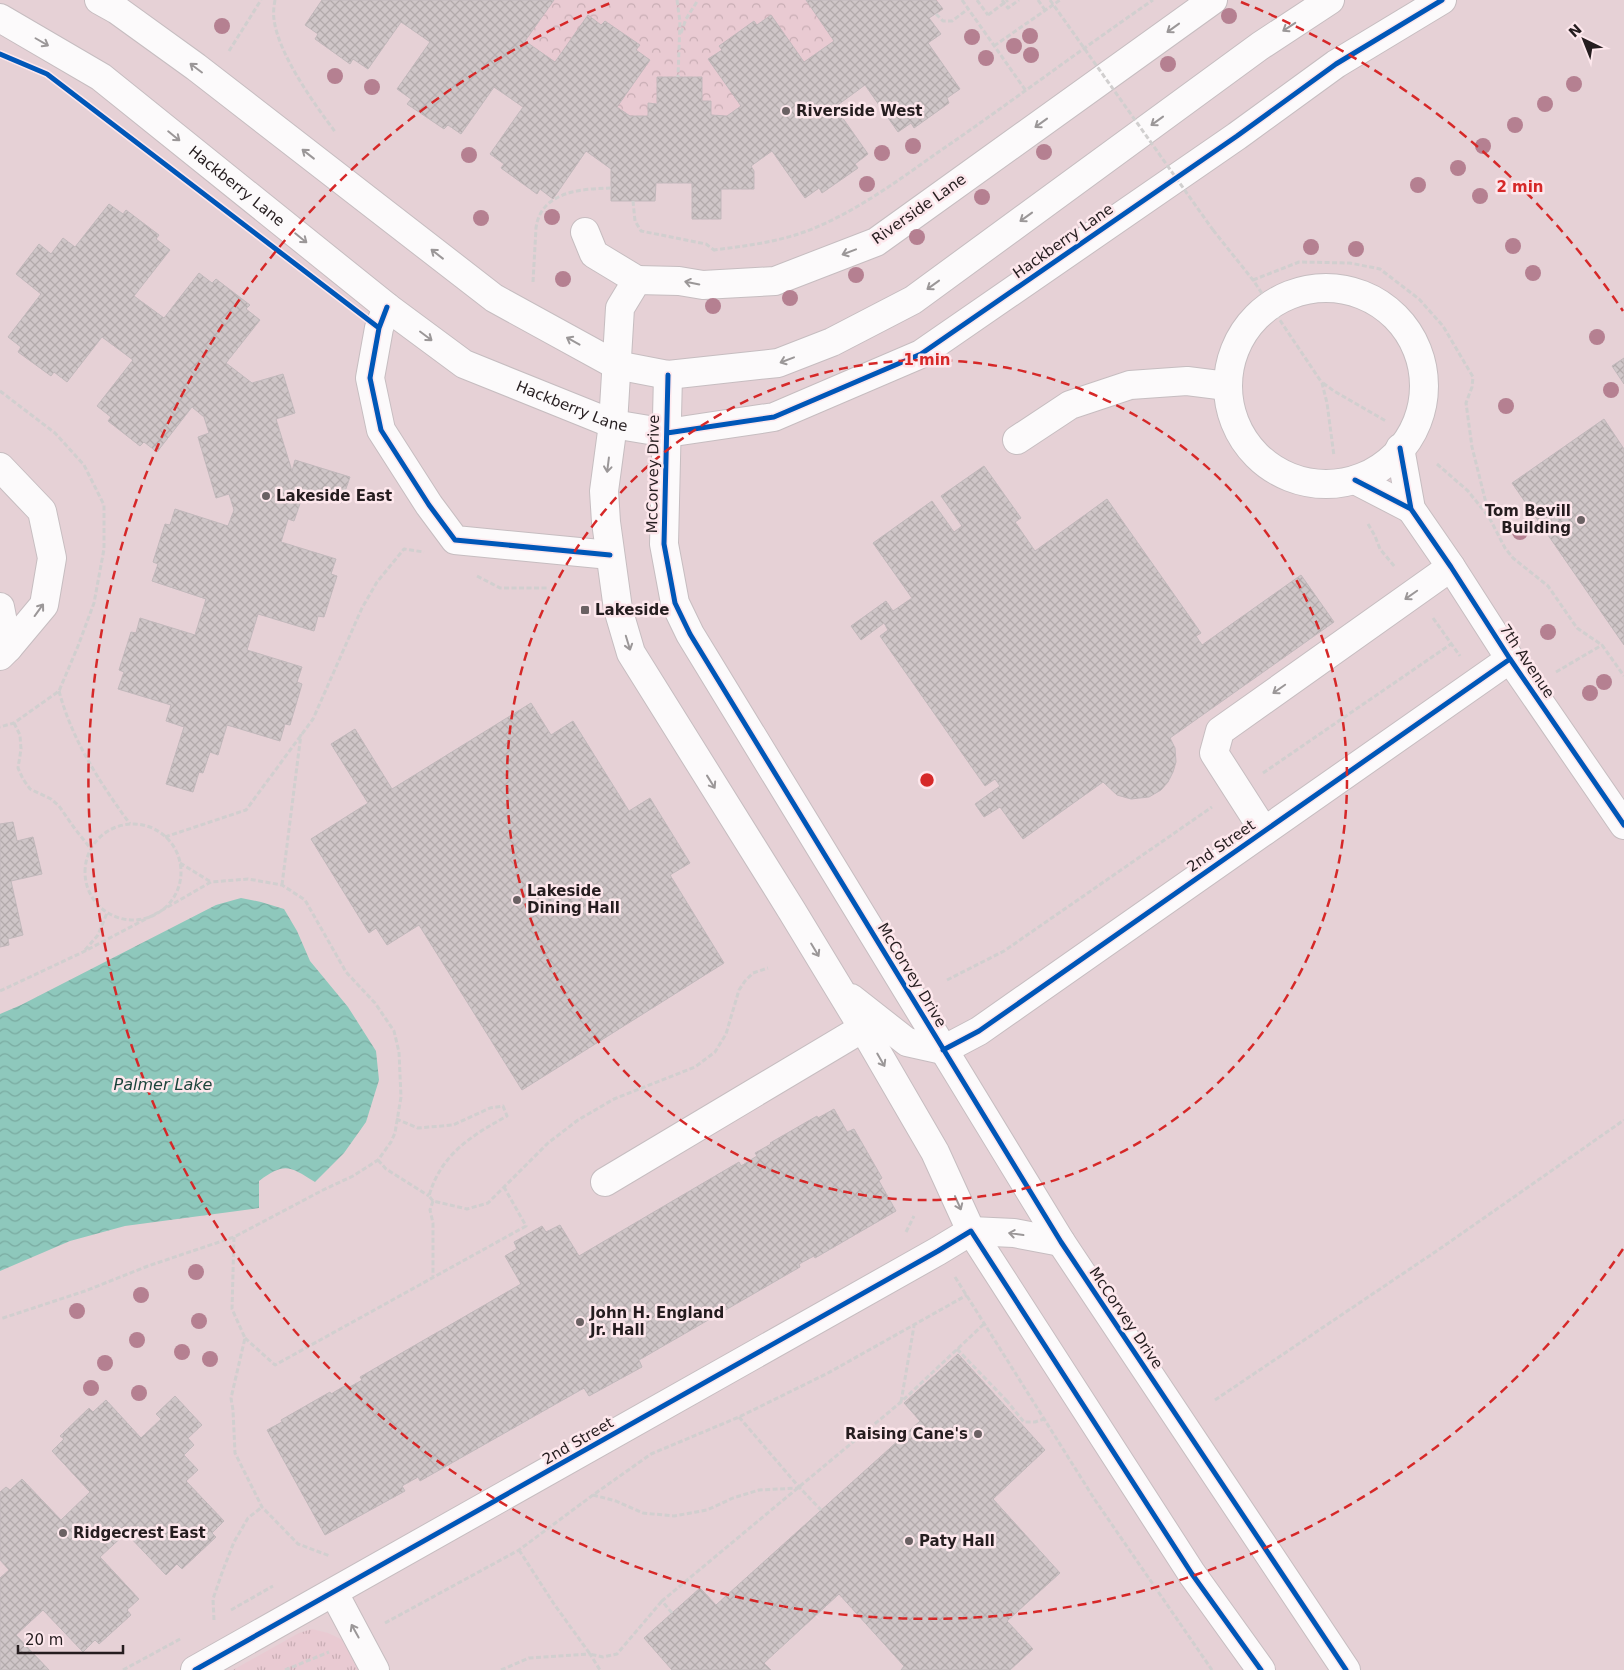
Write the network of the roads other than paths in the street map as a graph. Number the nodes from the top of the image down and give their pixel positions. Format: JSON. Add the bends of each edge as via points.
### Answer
{"nodes":[{"id":1,"x":99,"y":0,"type":"edge"},
{"id":2,"x":1213,"y":0,"type":"edge"},
{"id":3,"x":1330,"y":0,"type":"edge"},
{"id":4,"x":1442,"y":0,"type":"edge"},
{"id":5,"x":0,"y":18,"type":"edge"},
{"id":6,"x":585,"y":232,"type":"dead end"},
{"id":7,"x":637,"y":280,"type":"junction"},
{"id":8,"x":387,"y":306,"type":"junction"},
{"id":9,"x":616,"y":364,"type":"junction"},
{"id":10,"x":668,"y":375,"type":"junction"},
{"id":11,"x":1228,"y":386,"type":"junction"},
{"id":12,"x":613,"y":424,"type":"junction"},
{"id":13,"x":667,"y":433,"type":"junction"},
{"id":14,"x":1017,"y":440,"type":"dead end"},
{"id":15,"x":1400,"y":448,"type":"junction"},
{"id":16,"x":0,"y":467,"type":"edge"},
{"id":17,"x":1346,"y":481,"type":"junction"},
{"id":18,"x":1411,"y":509,"type":"junction"},
{"id":19,"x":610,"y":555,"type":"junction"},
{"id":20,"x":1451,"y":567,"type":"junction"},
{"id":21,"x":0,"y":607,"type":"edge"},
{"id":22,"x":4,"y":652,"type":"edge"},
{"id":23,"x":1510,"y":659,"type":"junction"},
{"id":24,"x":1624,"y":825,"type":"edge"},
{"id":25,"x":1264,"y":831,"type":"junction"},
{"id":26,"x":839,"y":988,"type":"junction"},
{"id":27,"x":862,"y":1028,"type":"junction"},
{"id":28,"x":943,"y":1050,"type":"junction"},
{"id":29,"x":605,"y":1182,"type":"dead end"},
{"id":30,"x":971,"y":1231,"type":"junction"},
{"id":31,"x":1061,"y":1242,"type":"junction"},
{"id":32,"x":334,"y":1593,"type":"junction"},
{"id":33,"x":195,"y":1670,"type":"edge"},
{"id":34,"x":375,"y":1670,"type":"edge"},
{"id":35,"x":1261,"y":1670,"type":"edge"},
{"id":36,"x":1346,"y":1670,"type":"edge"}],
"edges":[{"from":9,"to":1,"type":"street","one_way":true,"via":[[494,298],[196,68]]},
{"from":2,"to":7,"type":"street","name":"Riverside Lane","one_way":true,"via":[[876,242],[774,281],[703,285]]},
{"from":3,"to":10,"type":"street","one_way":true,"via":[[1260,46],[913,300],[832,342],[778,363]]},
{"from":4,"to":13,"type":"street","name":"Hackberry Lane","via":[[1336,64],[921,354],[774,417]]},
{"from":5,"to":8,"type":"street","name":"Hackberry Lane","one_way":true,"via":[[101,77]]},
{"from":6,"to":7,"type":"street","via":[[594,254]]},
{"from":7,"to":9,"type":"street","via":[[620,308]]},
{"from":8,"to":12,"type":"street","name":"Hackberry Lane","one_way":true,"via":[[464,364]]},
{"from":8,"to":19,"type":"street","via":[[379,328],[370,378],[381,430],[455,540]]},
{"from":9,"to":10,"type":"street"},
{"from":9,"to":12,"type":"street"},
{"from":10,"to":13,"type":"street","name":"McCorvey Drive"},
{"from":11,"to":14,"type":"street","via":[[1187,381],[1130,385],[1070,404]]},
{"from":11,"to":15,"type":"street","name":"7th Avenue","via":[[1233,355],[1247,327],[1269,306],[1300,291],[1334,288],[1366,296],[1394,315],[1414,342],[1424,374],[1422,408],[1409,439]]},
{"from":11,"to":17,"type":"street","name":"7th Avenue","via":[[1232,417],[1246,445],[1268,466],[1296,480],[1327,484]]},
{"from":12,"to":13,"type":"street","name":"Hackberry Lane"},
{"from":12,"to":19,"type":"street","one_way":true,"via":[[604,491]]},
{"from":13,"to":28,"type":"street","name":"McCorvey Drive","via":[[664,544],[675,603],[690,634]]},
{"from":15,"to":17,"type":"street","name":"7th Avenue","via":[[1386,464]]},
{"from":15,"to":18,"type":"street","name":"7th Avenue"},
{"from":22,"to":16,"type":"street","one_way":true,"via":[[44,606],[52,558],[42,511]]},
{"from":17,"to":18,"type":"street","name":"7th Avenue"},
{"from":18,"to":20,"type":"street","name":"7th Avenue"},
{"from":19,"to":26,"type":"street","one_way":true,"via":[[618,609],[631,653]]},
{"from":20,"to":23,"type":"street","name":"7th Avenue"},
{"from":20,"to":25,"type":"street","one_way":true,"via":[[1220,731],[1214,753]]},
{"from":21,"to":22,"type":"street"},
{"from":23,"to":24,"type":"street","name":"7th Avenue"},
{"from":23,"to":25,"type":"street","name":"2nd Street"},
{"from":25,"to":28,"type":"street","name":"2nd Street","via":[[978,1031]]},
{"from":26,"to":27,"type":"street"},
{"from":26,"to":28,"type":"street","via":[[907,1042]]},
{"from":27,"to":29,"type":"street"},
{"from":27,"to":30,"type":"street","one_way":true,"via":[[935,1152]]},
{"from":28,"to":31,"type":"street","name":"McCorvey Drive"},
{"from":31,"to":30,"type":"street","one_way":true,"via":[[1014,1233]]},
{"from":30,"to":32,"type":"street","name":"2nd Street"},
{"from":30,"to":35,"type":"street","via":[[1192,1574]]},
{"from":31,"to":36,"type":"street","name":"McCorvey Drive"},
{"from":32,"to":33,"type":"street","name":"2nd Street"},
{"from":34,"to":32,"type":"street","one_way":true}]}
